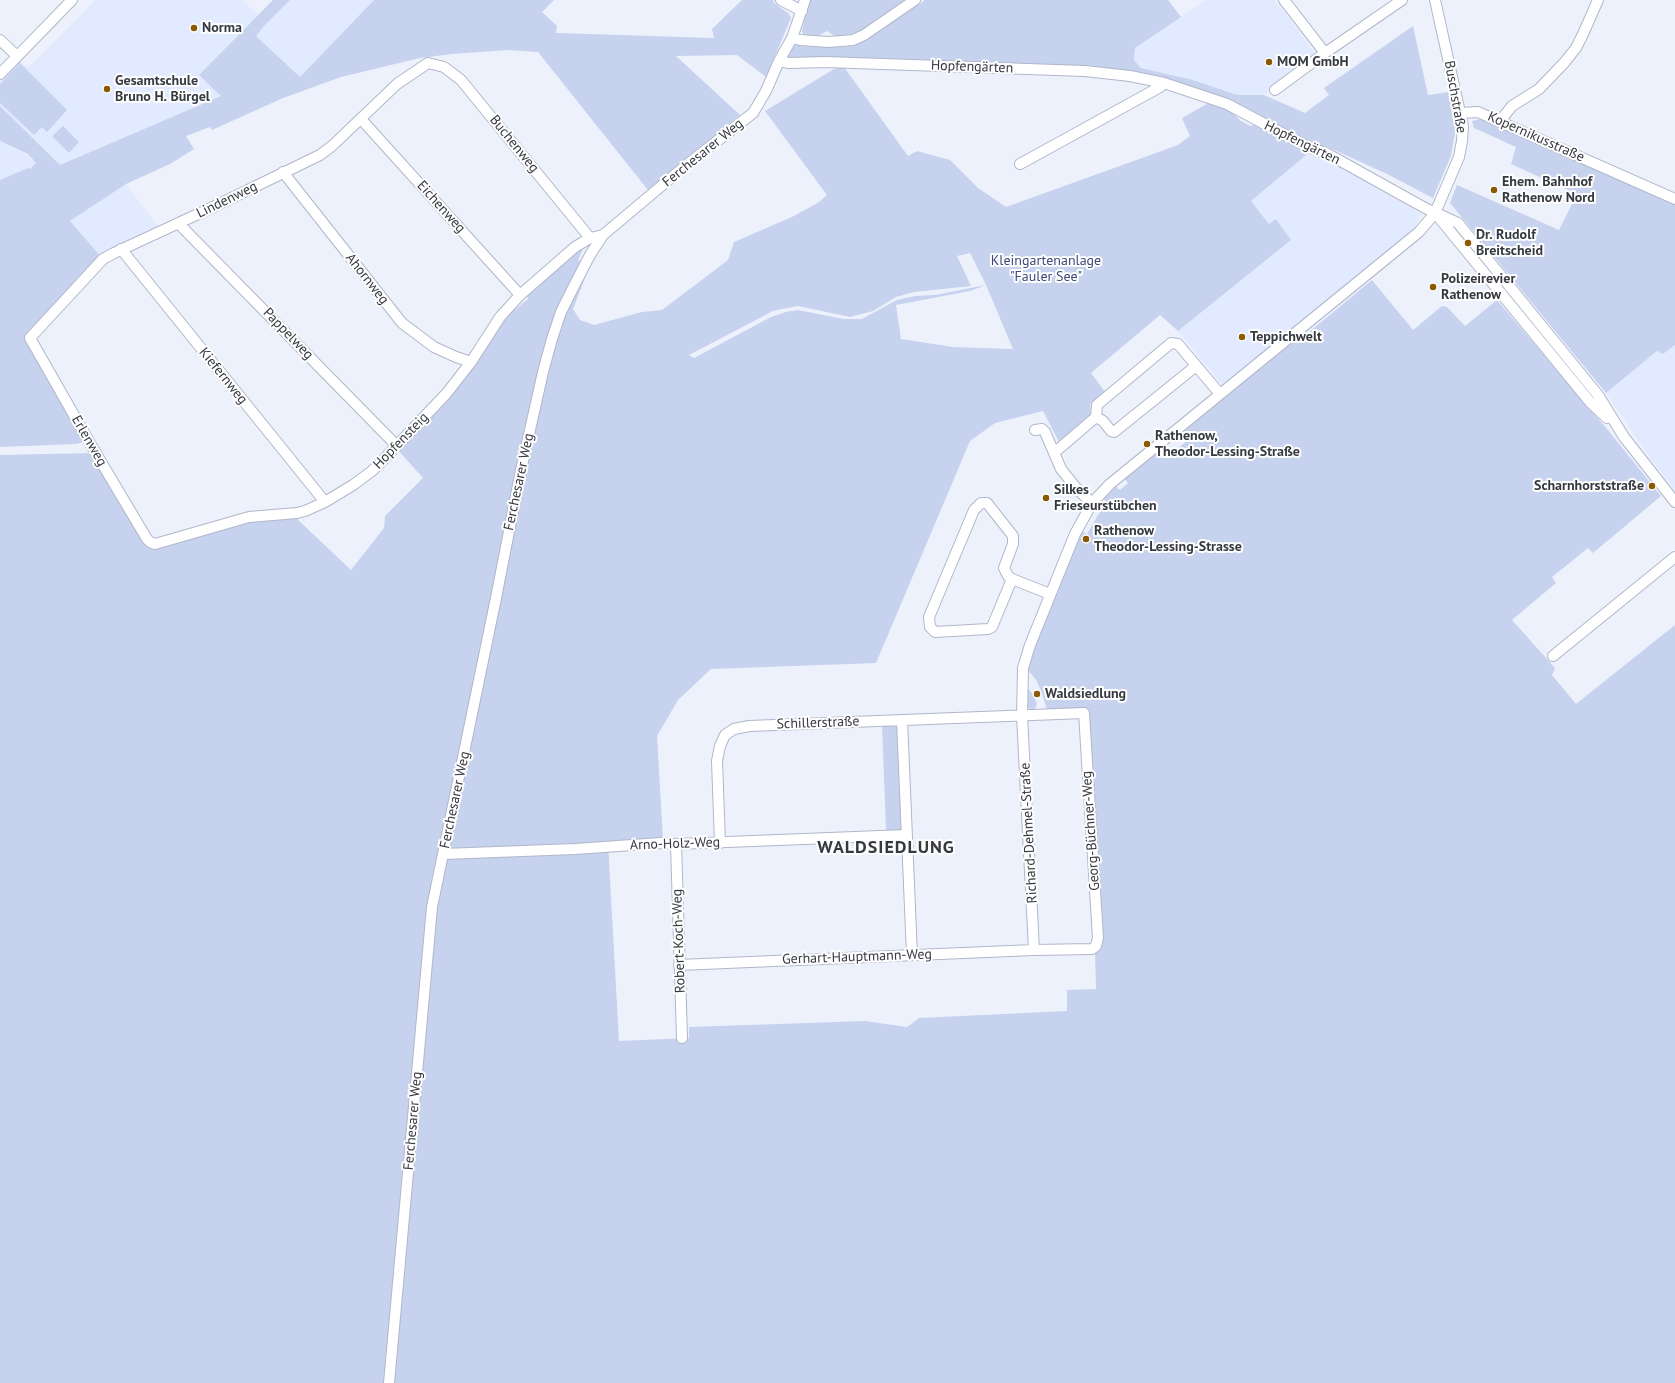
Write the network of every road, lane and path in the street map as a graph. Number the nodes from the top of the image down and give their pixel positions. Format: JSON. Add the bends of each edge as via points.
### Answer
{"nodes":[{"id":1,"x":72,"y":0,"type":"edge"},
{"id":2,"x":781,"y":0,"type":"edge"},
{"id":3,"x":805,"y":0,"type":"edge"},
{"id":4,"x":915,"y":0,"type":"edge"},
{"id":5,"x":1284,"y":0,"type":"edge"},
{"id":6,"x":1402,"y":0,"type":"edge"},
{"id":7,"x":1436,"y":0,"type":"edge"},
{"id":8,"x":1598,"y":0,"type":"edge"},
{"id":9,"x":802,"y":11,"type":"junction"},
{"id":10,"x":792,"y":38,"type":"junction"},
{"id":11,"x":0,"y":40,"type":"edge"},
{"id":12,"x":1325,"y":53,"type":"junction"},
{"id":13,"x":17,"y":56,"type":"junction"},
{"id":14,"x":781,"y":57,"type":"junction"},
{"id":15,"x":428,"y":63,"type":"joint"},
{"id":16,"x":0,"y":74,"type":"edge"},
{"id":17,"x":1164,"y":83,"type":"junction"},
{"id":18,"x":1275,"y":90,"type":"dead end"},
{"id":19,"x":1461,"y":112,"type":"junction"},
{"id":20,"x":361,"y":118,"type":"junction"},
{"id":21,"x":1500,"y":121,"type":"junction"},
{"id":22,"x":1020,"y":164,"type":"dead end"},
{"id":23,"x":283,"y":172,"type":"junction"},
{"id":24,"x":1675,"y":187,"type":"edge"},
{"id":25,"x":1671,"y":197,"type":"edge"},
{"id":26,"x":1435,"y":213,"type":"junction"},
{"id":27,"x":178,"y":223,"type":"junction"},
{"id":28,"x":603,"y":235,"type":"junction"},
{"id":29,"x":590,"y":238,"type":"junction"},
{"id":30,"x":121,"y":249,"type":"junction"},
{"id":31,"x":520,"y":295,"type":"junction"},
{"id":32,"x":30,"y":338,"type":"joint"},
{"id":33,"x":471,"y":362,"type":"junction"},
{"id":34,"x":1196,"y":366,"type":"junction"},
{"id":35,"x":1220,"y":394,"type":"junction"},
{"id":36,"x":1096,"y":417,"type":"junction"},
{"id":37,"x":1035,"y":430,"type":"dead end"},
{"id":38,"x":397,"y":446,"type":"junction"},
{"id":39,"x":1054,"y":453,"type":"junction"},
{"id":40,"x":325,"y":502,"type":"junction"},
{"id":41,"x":1675,"y":502,"type":"edge"},
{"id":42,"x":1092,"y":504,"type":"junction"},
{"id":43,"x":150,"y":542,"type":"joint"},
{"id":44,"x":1675,"y":557,"type":"edge"},
{"id":45,"x":1012,"y":579,"type":"junction"},
{"id":46,"x":1050,"y":594,"type":"junction"},
{"id":47,"x":1554,"y":656,"type":"dead end"},
{"id":48,"x":1022,"y":716,"type":"junction"},
{"id":49,"x":902,"y":720,"type":"junction"},
{"id":50,"x":906,"y":835,"type":"junction"},
{"id":51,"x":720,"y":842,"type":"junction"},
{"id":52,"x":676,"y":844,"type":"junction"},
{"id":53,"x":444,"y":854,"type":"junction"},
{"id":54,"x":1034,"y":950,"type":"junction"},
{"id":55,"x":912,"y":955,"type":"junction"},
{"id":56,"x":679,"y":965,"type":"junction"},
{"id":57,"x":682,"y":1038,"type":"dead end"},
{"id":58,"x":389,"y":1383,"type":"edge"}],
"edges":[{"from":1,"to":13,"type":"street"},
{"from":2,"to":9,"type":"street"},
{"from":3,"to":9,"type":"street","name":"Ferchesarer Weg"},
{"from":4,"to":10,"type":"street","via":[[853,40],[829,42]]},
{"from":5,"to":12,"type":"street"},
{"from":6,"to":12,"type":"street"},
{"from":7,"to":19,"type":"street","name":"Buschstraße"},
{"from":8,"to":21,"type":"street","via":[[1576,48],[1564,63],[1539,89],[1512,106]]},
{"from":9,"to":10,"type":"street","name":"Ferchesarer Weg"},
{"from":10,"to":14,"type":"street","name":"Ferchesarer Weg"},
{"from":11,"to":13,"type":"street"},
{"from":12,"to":18,"type":"street"},
{"from":13,"to":16,"type":"street"},
{"from":14,"to":17,"type":"street","name":"Hopfengärten","via":[[789,63],[833,62],[1086,71]]},
{"from":14,"to":28,"type":"street","name":"Ferchesarer Weg","via":[[753,113]]},
{"from":15,"to":20,"type":"street","name":"Lindenweg","via":[[398,84]]},
{"from":15,"to":29,"type":"street","name":"Buchenweg","via":[[444,67],[461,80]]},
{"from":17,"to":22,"type":"street","via":[[1065,145]]},
{"from":17,"to":26,"type":"street","name":"Hopfengärten","via":[[1226,104],[1306,146],[1328,154]]},
{"from":19,"to":21,"type":"street","name":"Kopernikusstraße","via":[[1478,112]]},
{"from":19,"to":26,"type":"street","name":"Buschstraße","via":[[1461,148]]},
{"from":20,"to":23,"type":"street","name":"Lindenweg","via":[[320,155]]},
{"from":20,"to":31,"type":"street","name":"Eichenweg"},
{"from":21,"to":25,"type":"street","name":"Kopernikusstraße"},
{"from":23,"to":27,"type":"street","name":"Lindenweg"},
{"from":23,"to":33,"type":"street","name":"Ahornweg","via":[[402,323],[434,347]]},
{"from":24,"to":25,"type":"street"},
{"from":26,"to":35,"type":"street","name":"Buschstraße","via":[[1419,232]]},
{"from":26,"to":41,"type":"street","name":"Hopfengärten","via":[[1458,223],[1470,237],[1598,395],[1617,428]]},
{"from":27,"to":30,"type":"street","name":"Lindenweg"},
{"from":27,"to":38,"type":"street","name":"Pappelweg"},
{"from":28,"to":29,"type":"street","name":"Ferchesarer Weg"},
{"from":28,"to":53,"type":"street","name":"Ferchesarer Weg","via":[[590,254],[561,312],[543,372]]},
{"from":29,"to":31,"type":"street","name":"Hopfensteig","via":[[575,247]]},
{"from":30,"to":32,"type":"street","name":"Lindenweg","via":[[103,259]]},
{"from":30,"to":40,"type":"street","name":"Kiefernweg"},
{"from":31,"to":33,"type":"street","name":"Hopfensteig","via":[[500,317]]},
{"from":32,"to":43,"type":"street","name":"Erlenweg"},
{"from":33,"to":38,"type":"street","name":"Hopfensteig","via":[[451,388]]},
{"from":34,"to":35,"type":"street"},
{"from":34,"to":36,"type":"street","via":[[1114,432]]},
{"from":34,"to":36,"type":"street","via":[[1178,344],[1171,343],[1097,405]]},
{"from":35,"to":42,"type":"street","name":"Richard-Dehmel-Straße","via":[[1110,484]]},
{"from":36,"to":39,"type":"street"},
{"from":37,"to":39,"type":"street","via":[[1042,429],[1045,432]]},
{"from":38,"to":40,"type":"street","name":"Hopfensteig","via":[[372,471]]},
{"from":39,"to":42,"type":"street","via":[[1061,469]]},
{"from":40,"to":43,"type":"street","name":"Hopfensteig","via":[[297,513],[249,517],[156,544]]},
{"from":42,"to":46,"type":"street","name":"Richard-Dehmel-Straße","via":[[1075,534]]},
{"from":44,"to":47,"type":"street"},
{"from":45,"to":45,"type":"street","via":[[992,627],[935,632],[930,627],[929,617],[974,510],[982,503],[987,503],[1013,536],[1013,544],[1004,568]]},
{"from":45,"to":46,"type":"street"},
{"from":46,"to":48,"type":"street","name":"Richard-Dehmel-Straße","via":[[1023,668]]},
{"from":48,"to":49,"type":"street","name":"Schillerstraße"},
{"from":48,"to":54,"type":"street","name":"Richard-Dehmel-Straße"},
{"from":48,"to":54,"type":"street","name":"Georg-Büchner-Weg","via":[[1084,713],[1098,938],[1096,946],[1092,949]]},
{"from":49,"to":50,"type":"street"},
{"from":49,"to":51,"type":"street","name":"Schillerstraße","via":[[734,728],[725,735],[718,760]]},
{"from":50,"to":51,"type":"street","name":"Arno-Holz-Weg"},
{"from":50,"to":55,"type":"street"},
{"from":51,"to":52,"type":"street","name":"Arno-Holz-Weg"},
{"from":52,"to":53,"type":"street","name":"Arno-Holz-Weg"},
{"from":52,"to":56,"type":"street","name":"Robert-Koch-Weg"},
{"from":53,"to":58,"type":"street","name":"Ferchesarer Weg","via":[[428,936]]},
{"from":54,"to":55,"type":"street","name":"Gerhart-Hauptmann-Weg"},
{"from":55,"to":56,"type":"street","name":"Gerhart-Hauptmann-Weg"},
{"from":56,"to":57,"type":"street","name":"Robert-Koch-Weg"}]}
